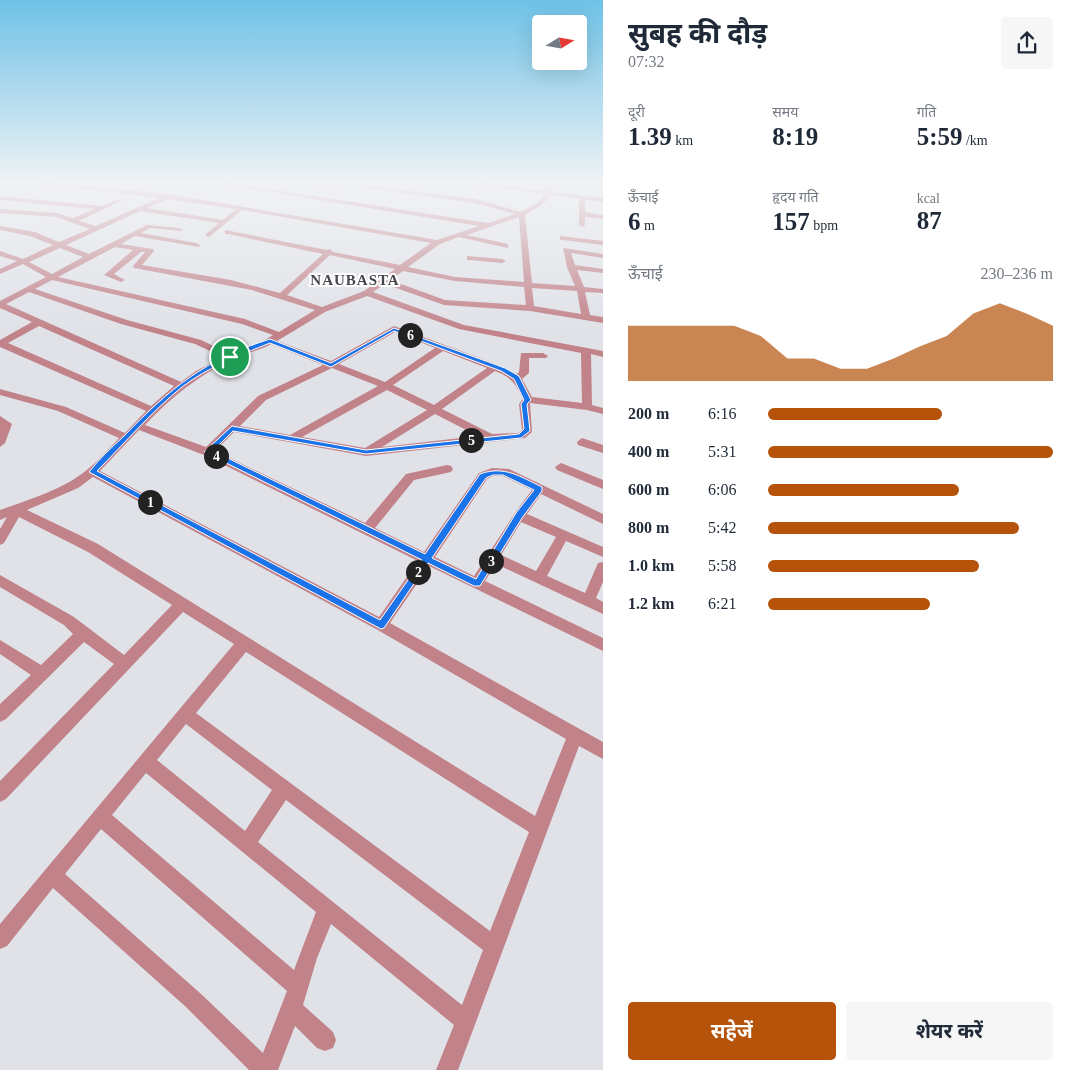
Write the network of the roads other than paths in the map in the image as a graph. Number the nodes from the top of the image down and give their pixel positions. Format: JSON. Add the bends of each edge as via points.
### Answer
{"nodes":[{"id":1,"x":21,"y":232,"type":"edge"},
{"id":2,"x":89,"y":232,"type":"edge"},
{"id":3,"x":139,"y":232,"type":"edge"},
{"id":4,"x":213,"y":232,"type":"edge"},
{"id":5,"x":228,"y":232,"type":"dead end"},
{"id":6,"x":379,"y":232,"type":"edge"},
{"id":7,"x":469,"y":232,"type":"edge"},
{"id":8,"x":525,"y":232,"type":"edge"},
{"id":9,"x":562,"y":232,"type":"edge"},
{"id":10,"x":135,"y":234,"type":"junction"},
{"id":11,"x":209,"y":235,"type":"dead end"},
{"id":12,"x":460,"y":235,"type":"junction"},
{"id":13,"x":563,"y":238,"type":"junction"},
{"id":14,"x":170,"y":240,"type":"junction"},
{"id":15,"x":437,"y":242,"type":"junction"},
{"id":16,"x":603,"y":243,"type":"edge"},
{"id":17,"x":59,"y":245,"type":"junction"},
{"id":18,"x":117,"y":245,"type":"junction"},
{"id":19,"x":196,"y":245,"type":"dead end"},
{"id":20,"x":505,"y":246,"type":"dead end"},
{"id":21,"x":138,"y":249,"type":"junction"},
{"id":22,"x":566,"y":250,"type":"junction"},
{"id":23,"x":330,"y":251,"type":"junction"},
{"id":24,"x":151,"y":252,"type":"junction"},
{"id":25,"x":0,"y":253,"type":"edge"},
{"id":26,"x":603,"y":256,"type":"edge"},
{"id":27,"x":91,"y":258,"type":"junction"},
{"id":28,"x":502,"y":261,"type":"dead end"},
{"id":29,"x":23,"y":262,"type":"junction"},
{"id":30,"x":571,"y":267,"type":"junction"},
{"id":31,"x":404,"y":268,"type":"junction"},
{"id":32,"x":603,"y":271,"type":"edge"},
{"id":33,"x":0,"y":272,"type":"edge"},
{"id":34,"x":129,"y":273,"type":"junction"},
{"id":35,"x":53,"y":278,"type":"junction"},
{"id":36,"x":468,"y":280,"type":"junction"},
{"id":37,"x":384,"y":281,"type":"junction"},
{"id":38,"x":527,"y":285,"type":"junction"},
{"id":39,"x":580,"y":288,"type":"junction"},
{"id":40,"x":28,"y":289,"type":"junction"},
{"id":41,"x":109,"y":291,"type":"junction"},
{"id":42,"x":603,"y":291,"type":"edge"},
{"id":43,"x":367,"y":293,"type":"junction"},
{"id":44,"x":283,"y":294,"type":"junction"},
{"id":45,"x":0,"y":304,"type":"edge"},
{"id":46,"x":530,"y":308,"type":"junction"},
{"id":47,"x":322,"y":310,"type":"junction"},
{"id":48,"x":586,"y":317,"type":"junction"},
{"id":49,"x":603,"y":320,"type":"edge"},
{"id":50,"x":39,"y":322,"type":"junction"},
{"id":51,"x":280,"y":335,"type":"junction"},
{"id":52,"x":270,"y":340,"type":"junction"},
{"id":53,"x":0,"y":343,"type":"edge"},
{"id":54,"x":442,"y":348,"type":"junction"},
{"id":55,"x":586,"y":350,"type":"junction"},
{"id":56,"x":603,"y":354,"type":"edge"},
{"id":57,"x":543,"y":356,"type":"dead end"},
{"id":58,"x":230,"y":357,"type":"junction"},
{"id":59,"x":331,"y":365,"type":"junction"},
{"id":60,"x":495,"y":367,"type":"junction"},
{"id":61,"x":517,"y":378,"type":"junction"},
{"id":62,"x":180,"y":385,"type":"junction"},
{"id":63,"x":386,"y":386,"type":"junction"},
{"id":64,"x":0,"y":392,"type":"edge"},
{"id":65,"x":528,"y":400,"type":"junction"},
{"id":66,"x":588,"y":407,"type":"junction"},
{"id":67,"x":152,"y":410,"type":"junction"},
{"id":68,"x":434,"y":410,"type":"junction"},
{"id":69,"x":603,"y":411,"type":"edge"},
{"id":70,"x":0,"y":419,"type":"edge"},
{"id":71,"x":138,"y":426,"type":"junction"},
{"id":72,"x":232,"y":428,"type":"junction"},
{"id":73,"x":127,"y":438,"type":"junction"},
{"id":74,"x":292,"y":438,"type":"junction"},
{"id":75,"x":490,"y":438,"type":"junction"},
{"id":76,"x":582,"y":442,"type":"dead end"},
{"id":77,"x":0,"y":443,"type":"edge"},
{"id":78,"x":603,"y":449,"type":"edge"},
{"id":79,"x":208,"y":452,"type":"junction"},
{"id":80,"x":366,"y":452,"type":"junction"},
{"id":81,"x":561,"y":467,"type":"dead end"},
{"id":82,"x":448,"y":470,"type":"dead end"},
{"id":83,"x":92,"y":472,"type":"junction"},
{"id":84,"x":603,"y":485,"type":"edge"},
{"id":85,"x":539,"y":489,"type":"junction"},
{"id":86,"x":17,"y":510,"type":"junction"},
{"id":87,"x":0,"y":515,"type":"edge"},
{"id":88,"x":519,"y":516,"type":"junction"},
{"id":89,"x":603,"y":519,"type":"edge"},
{"id":90,"x":367,"y":530,"type":"junction"},
{"id":91,"x":563,"y":535,"type":"junction"},
{"id":92,"x":0,"y":540,"type":"edge"},
{"id":93,"x":603,"y":552,"type":"edge"},
{"id":94,"x":493,"y":557,"type":"junction"},
{"id":95,"x":427,"y":559,"type":"junction"},
{"id":96,"x":603,"y":567,"type":"edge"},
{"id":97,"x":539,"y":578,"type":"junction"},
{"id":98,"x":0,"y":580,"type":"edge"},
{"id":99,"x":477,"y":583,"type":"junction"},
{"id":100,"x":588,"y":601,"type":"junction"},
{"id":101,"x":183,"y":603,"type":"junction"},
{"id":102,"x":603,"y":608,"type":"edge"},
{"id":103,"x":381,"y":625,"type":"junction"},
{"id":104,"x":79,"y":630,"type":"junction"},
{"id":105,"x":244,"y":642,"type":"junction"},
{"id":106,"x":603,"y":645,"type":"edge"},
{"id":107,"x":0,"y":646,"type":"edge"},
{"id":108,"x":125,"y":663,"type":"junction"},
{"id":109,"x":42,"y":674,"type":"junction"},
{"id":110,"x":0,"y":714,"type":"edge"},
{"id":111,"x":185,"y":714,"type":"junction"},
{"id":112,"x":575,"y":735,"type":"junction"},
{"id":113,"x":603,"y":750,"type":"edge"},
{"id":114,"x":146,"y":762,"type":"junction"},
{"id":115,"x":284,"y":788,"type":"junction"},
{"id":116,"x":0,"y":793,"type":"edge"},
{"id":117,"x":100,"y":816,"type":"junction"},
{"id":118,"x":539,"y":828,"type":"junction"},
{"id":119,"x":246,"y":844,"type":"junction"},
{"id":120,"x":52,"y":875,"type":"junction"},
{"id":121,"x":327,"y":910,"type":"junction"},
{"id":122,"x":0,"y":939,"type":"edge"},
{"id":123,"x":494,"y":946,"type":"junction"},
{"id":124,"x":299,"y":988,"type":"junction"},
{"id":125,"x":291,"y":1008,"type":"junction"},
{"id":126,"x":465,"y":1021,"type":"junction"},
{"id":127,"x":325,"y":1040,"type":"dead end"},
{"id":128,"x":266,"y":1070,"type":"edge"},
{"id":129,"x":447,"y":1070,"type":"edge"}],
"edges":[{"from":1,"to":17,"type":"street"},
{"from":2,"to":17,"type":"street"},
{"from":3,"to":10,"type":"street"},
{"from":4,"to":11,"type":"street"},
{"from":5,"to":23,"type":"street"},
{"from":6,"to":15,"type":"street"},
{"from":7,"to":12,"type":"street"},
{"from":8,"to":38,"type":"street"},
{"from":9,"to":13,"type":"street"},
{"from":10,"to":14,"type":"street"},
{"from":10,"to":18,"type":"street"},
{"from":12,"to":15,"type":"street"},
{"from":12,"to":20,"type":"street"},
{"from":13,"to":16,"type":"street"},
{"from":13,"to":22,"type":"street"},
{"from":14,"to":19,"type":"street"},
{"from":14,"to":24,"type":"street"},
{"from":15,"to":31,"type":"street"},
{"from":17,"to":27,"type":"street"},
{"from":17,"to":29,"type":"street"},
{"from":18,"to":21,"type":"street"},
{"from":18,"to":27,"type":"street"},
{"from":21,"to":24,"type":"street"},
{"from":21,"to":34,"type":"street","via":[[108,275]]},
{"from":22,"to":26,"type":"street"},
{"from":22,"to":30,"type":"street"},
{"from":23,"to":31,"type":"street"},
{"from":23,"to":44,"type":"street"},
{"from":24,"to":34,"type":"street"},
{"from":25,"to":29,"type":"street"},
{"from":27,"to":35,"type":"street"},
{"from":28,"to":36,"type":"street","via":[[471,254]]},
{"from":29,"to":33,"type":"street"},
{"from":29,"to":35,"type":"street"},
{"from":30,"to":32,"type":"street"},
{"from":30,"to":39,"type":"street"},
{"from":31,"to":36,"type":"street"},
{"from":31,"to":37,"type":"street"},
{"from":34,"to":41,"type":"street"},
{"from":34,"to":44,"type":"street","via":[[213,278]]},
{"from":35,"to":40,"type":"street"},
{"from":35,"to":41,"type":"street"},
{"from":36,"to":38,"type":"street"},
{"from":37,"to":43,"type":"street"},
{"from":37,"to":46,"type":"street","via":[[444,302]]},
{"from":38,"to":39,"type":"street"},
{"from":38,"to":46,"type":"street"},
{"from":39,"to":42,"type":"street"},
{"from":39,"to":48,"type":"street"},
{"from":40,"to":45,"type":"street"},
{"from":40,"to":58,"type":"street","via":[[124,322],[198,342]]},
{"from":41,"to":51,"type":"street","via":[[245,322]]},
{"from":43,"to":47,"type":"street"},
{"from":43,"to":55,"type":"street","via":[[462,326]]},
{"from":44,"to":47,"type":"street"},
{"from":45,"to":50,"type":"street"},
{"from":46,"to":48,"type":"street"},
{"from":47,"to":51,"type":"street"},
{"from":48,"to":49,"type":"street"},
{"from":50,"to":53,"type":"street"},
{"from":50,"to":62,"type":"street"},
{"from":51,"to":52,"type":"street"},
{"from":52,"to":58,"type":"street"},
{"from":52,"to":59,"type":"street"},
{"from":53,"to":67,"type":"street"},
{"from":54,"to":59,"type":"street","via":[[394,329]]},
{"from":54,"to":60,"type":"street"},
{"from":54,"to":63,"type":"street"},
{"from":55,"to":56,"type":"street"},
{"from":55,"to":66,"type":"street"},
{"from":57,"to":61,"type":"street","via":[[524,355],[524,373]]},
{"from":58,"to":62,"type":"street"},
{"from":59,"to":63,"type":"street"},
{"from":59,"to":72,"type":"street","via":[[262,398]]},
{"from":60,"to":61,"type":"street"},
{"from":60,"to":68,"type":"street"},
{"from":61,"to":65,"type":"street"},
{"from":62,"to":67,"type":"street"},
{"from":63,"to":68,"type":"street"},
{"from":63,"to":74,"type":"street"},
{"from":64,"to":73,"type":"street","via":[[62,409]]},
{"from":65,"to":66,"type":"street"},
{"from":65,"to":75,"type":"street","via":[[524,404],[528,426],[524,434]]},
{"from":66,"to":69,"type":"street"},
{"from":67,"to":71,"type":"street"},
{"from":68,"to":75,"type":"street"},
{"from":68,"to":80,"type":"street"},
{"from":70,"to":77,"type":"street","via":[[8,424]]},
{"from":71,"to":73,"type":"street"},
{"from":71,"to":79,"type":"street"},
{"from":72,"to":74,"type":"street"},
{"from":72,"to":79,"type":"street"},
{"from":73,"to":83,"type":"street"},
{"from":74,"to":80,"type":"street"},
{"from":75,"to":80,"type":"street"},
{"from":76,"to":78,"type":"street"},
{"from":79,"to":90,"type":"street"},
{"from":81,"to":84,"type":"street"},
{"from":82,"to":90,"type":"street","via":[[410,477]]},
{"from":83,"to":86,"type":"street","via":[[74,485]]},
{"from":83,"to":103,"type":"street"},
{"from":85,"to":88,"type":"street"},
{"from":85,"to":89,"type":"street"},
{"from":85,"to":95,"type":"street","via":[[505,472],[483,476]]},
{"from":86,"to":87,"type":"street"},
{"from":86,"to":92,"type":"street"},
{"from":86,"to":101,"type":"street","via":[[94,548]]},
{"from":88,"to":91,"type":"street"},
{"from":88,"to":94,"type":"street"},
{"from":90,"to":95,"type":"street"},
{"from":91,"to":93,"type":"street"},
{"from":91,"to":97,"type":"street"},
{"from":94,"to":97,"type":"street"},
{"from":94,"to":99,"type":"street"},
{"from":95,"to":99,"type":"street"},
{"from":95,"to":103,"type":"street"},
{"from":96,"to":100,"type":"street"},
{"from":97,"to":100,"type":"street"},
{"from":98,"to":104,"type":"street","via":[[69,620]]},
{"from":99,"to":106,"type":"street"},
{"from":100,"to":102,"type":"street"},
{"from":101,"to":105,"type":"street"},
{"from":101,"to":108,"type":"street"},
{"from":103,"to":112,"type":"street"},
{"from":104,"to":108,"type":"street"},
{"from":104,"to":109,"type":"street","via":[[80,636],[72,646]]},
{"from":105,"to":111,"type":"street"},
{"from":105,"to":118,"type":"street"},
{"from":107,"to":109,"type":"street"},
{"from":108,"to":116,"type":"street"},
{"from":109,"to":110,"type":"street"},
{"from":111,"to":114,"type":"street"},
{"from":111,"to":115,"type":"street"},
{"from":112,"to":113,"type":"street"},
{"from":112,"to":118,"type":"street"},
{"from":114,"to":117,"type":"street"},
{"from":114,"to":119,"type":"street"},
{"from":115,"to":119,"type":"street"},
{"from":115,"to":123,"type":"street"},
{"from":117,"to":120,"type":"street"},
{"from":117,"to":124,"type":"street"},
{"from":118,"to":123,"type":"street"},
{"from":119,"to":121,"type":"street"},
{"from":120,"to":122,"type":"street"},
{"from":120,"to":128,"type":"street","via":[[193,1000]]},
{"from":121,"to":124,"type":"street","via":[[307,958]]},
{"from":121,"to":126,"type":"street"},
{"from":123,"to":126,"type":"street"},
{"from":124,"to":125,"type":"street"},
{"from":125,"to":127,"type":"street"},
{"from":125,"to":128,"type":"street"},
{"from":126,"to":129,"type":"street"}]}
